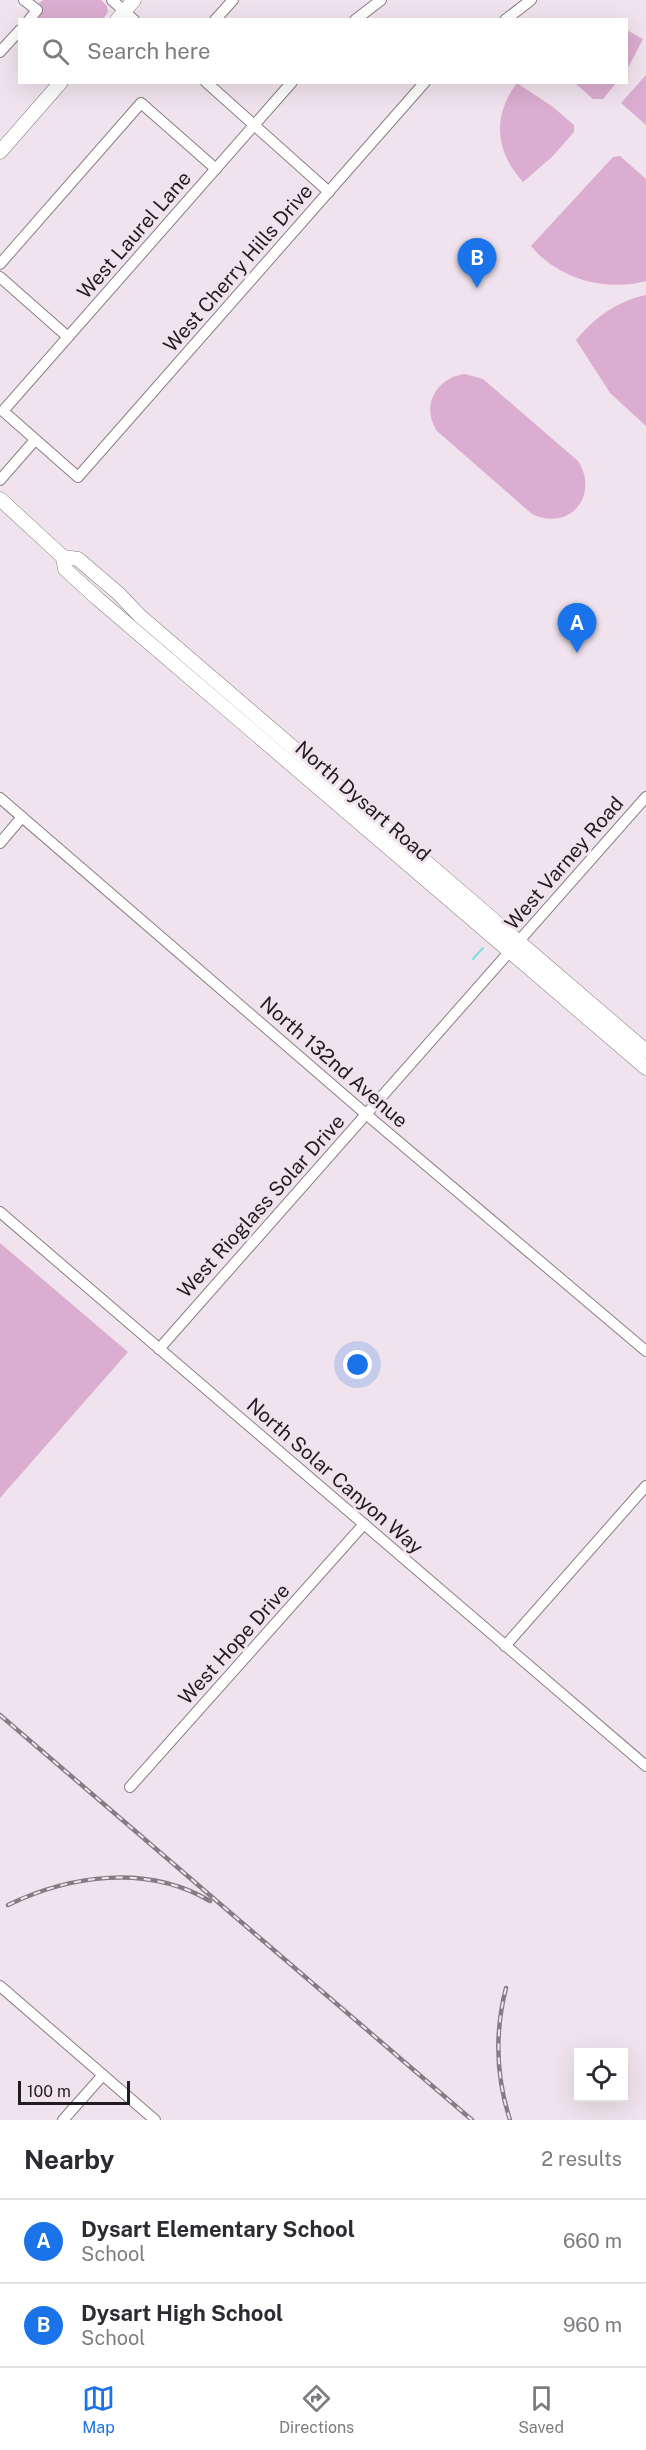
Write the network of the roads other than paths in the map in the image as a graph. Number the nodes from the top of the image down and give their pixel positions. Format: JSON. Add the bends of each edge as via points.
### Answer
{"nodes":[{"id":1,"x":24,"y":0,"type":"edge"},
{"id":2,"x":112,"y":0,"type":"edge"},
{"id":3,"x":134,"y":0,"type":"edge"},
{"id":4,"x":233,"y":0,"type":"edge"},
{"id":5,"x":381,"y":0,"type":"edge"},
{"id":6,"x":531,"y":0,"type":"edge"},
{"id":7,"x":125,"y":17,"type":"edge"},
{"id":8,"x":31,"y":18,"type":"edge"},
{"id":9,"x":217,"y":18,"type":"edge"},
{"id":10,"x":358,"y":18,"type":"edge"},
{"id":11,"x":507,"y":18,"type":"edge"},
{"id":12,"x":18,"y":32,"type":"edge"},
{"id":13,"x":0,"y":52,"type":"edge"},
{"id":14,"x":59,"y":84,"type":"edge"},
{"id":15,"x":208,"y":84,"type":"edge"},
{"id":16,"x":290,"y":84,"type":"edge"},
{"id":17,"x":423,"y":84,"type":"edge"},
{"id":18,"x":254,"y":126,"type":"junction"},
{"id":19,"x":0,"y":152,"type":"edge"},
{"id":20,"x":216,"y":169,"type":"junction"},
{"id":21,"x":329,"y":192,"type":"junction"},
{"id":22,"x":0,"y":264,"type":"edge"},
{"id":23,"x":0,"y":277,"type":"edge"},
{"id":24,"x":68,"y":337,"type":"junction"},
{"id":25,"x":36,"y":440,"type":"junction"},
{"id":26,"x":0,"y":480,"type":"edge"},
{"id":27,"x":0,"y":499,"type":"edge"},
{"id":28,"x":63,"y":557,"type":"junction"},
{"id":29,"x":78,"y":559,"type":"junction"},
{"id":30,"x":98,"y":598,"type":"junction"},
{"id":31,"x":646,"y":797,"type":"edge"},
{"id":32,"x":0,"y":798,"type":"edge"},
{"id":33,"x":22,"y":818,"type":"junction"},
{"id":34,"x":0,"y":843,"type":"edge"},
{"id":35,"x":514,"y":947,"type":"junction"},
{"id":36,"x":646,"y":1051,"type":"edge"},
{"id":37,"x":646,"y":1068,"type":"edge"},
{"id":38,"x":367,"y":1115,"type":"junction"},
{"id":39,"x":0,"y":1212,"type":"edge"},
{"id":40,"x":159,"y":1349,"type":"junction"},
{"id":41,"x":646,"y":1351,"type":"edge"},
{"id":42,"x":646,"y":1486,"type":"edge"},
{"id":43,"x":364,"y":1524,"type":"junction"},
{"id":44,"x":505,"y":1646,"type":"junction"},
{"id":45,"x":646,"y":1766,"type":"edge"},
{"id":46,"x":130,"y":1787,"type":"dead end"},
{"id":47,"x":0,"y":1986,"type":"edge"},
{"id":48,"x":103,"y":2075,"type":"junction"},
{"id":49,"x":63,"y":2120,"type":"edge"},
{"id":50,"x":155,"y":2120,"type":"edge"}],
"edges":[{"from":1,"to":8,"type":"street","via":[[37,10]]},
{"from":2,"to":7,"type":"street"},
{"from":3,"to":7,"type":"main road"},
{"from":4,"to":9,"type":"street"},
{"from":5,"to":10,"type":"street"},
{"from":6,"to":11,"type":"street"},
{"from":12,"to":13,"type":"street"},
{"from":14,"to":19,"type":"main road"},
{"from":15,"to":18,"type":"street"},
{"from":16,"to":18,"type":"street","name":"West Laurel Lane"},
{"from":17,"to":21,"type":"street","name":"West Cherry Hills Drive"},
{"from":18,"to":20,"type":"street","name":"West Laurel Lane"},
{"from":18,"to":21,"type":"street"},
{"from":20,"to":22,"type":"street","via":[[141,104]]},
{"from":20,"to":24,"type":"street","name":"West Laurel Lane"},
{"from":21,"to":25,"type":"street","name":"West Cherry Hills Drive","via":[[78,477]]},
{"from":23,"to":24,"type":"street"},
{"from":24,"to":25,"type":"street","name":"West Laurel Lane","via":[[3,411]]},
{"from":25,"to":26,"type":"street"},
{"from":27,"to":28,"type":"main road","name":"North Dysart Road"},
{"from":28,"to":29,"type":"main road"},
{"from":28,"to":30,"type":"main road","name":"North Dysart Road","via":[[65,569]]},
{"from":29,"to":30,"type":"main road"},
{"from":29,"to":35,"type":"main road","name":"North Dysart Road"},
{"from":30,"to":35,"type":"main road","name":"North Dysart Road"},
{"from":31,"to":35,"type":"street","name":"West Varney Road"},
{"from":32,"to":33,"type":"street","name":"North 132nd Avenue"},
{"from":33,"to":34,"type":"street"},
{"from":33,"to":38,"type":"street","name":"North 132nd Avenue"},
{"from":35,"to":36,"type":"main road","name":"North Dysart Road"},
{"from":35,"to":37,"type":"main road","name":"North Dysart Road"},
{"from":35,"to":38,"type":"street","name":"West Rioglass Solar Drive"},
{"from":38,"to":40,"type":"street","name":"West Rioglass Solar Drive"},
{"from":38,"to":41,"type":"street","name":"North 132nd Avenue"},
{"from":39,"to":40,"type":"street","name":"North Solar Canyon Way"},
{"from":40,"to":43,"type":"street","name":"North Solar Canyon Way"},
{"from":42,"to":44,"type":"street"},
{"from":43,"to":44,"type":"street","name":"North Solar Canyon Way"},
{"from":43,"to":46,"type":"street","name":"West Hope Drive"},
{"from":44,"to":45,"type":"street","name":"North Solar Canyon Way"},
{"from":47,"to":48,"type":"street"},
{"from":48,"to":49,"type":"street"},
{"from":48,"to":50,"type":"street"}]}
